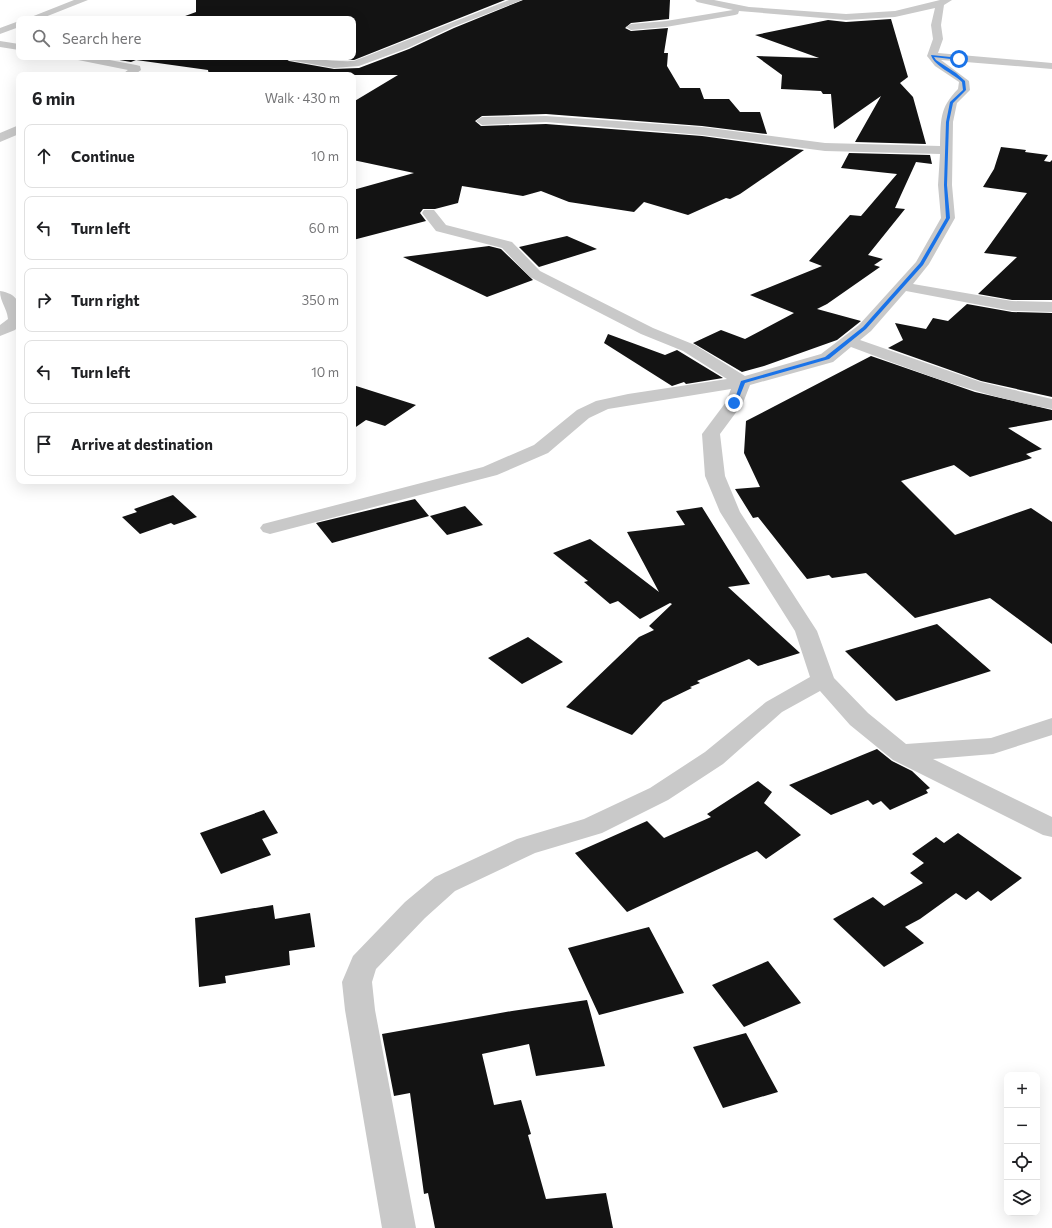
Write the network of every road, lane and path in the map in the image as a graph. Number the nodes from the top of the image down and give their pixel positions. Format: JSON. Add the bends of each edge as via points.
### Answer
{"nodes":[{"id":1,"x":83,"y":0,"type":"edge"},
{"id":2,"x":516,"y":0,"type":"edge"},
{"id":3,"x":700,"y":0,"type":"edge"},
{"id":4,"x":944,"y":2,"type":"edge"},
{"id":5,"x":749,"y":10,"type":"junction"},
{"id":6,"x":39,"y":16,"type":"edge"},
{"id":7,"x":16,"y":25,"type":"edge"},
{"id":8,"x":631,"y":27,"type":"dead end"},
{"id":9,"x":0,"y":31,"type":"edge"},
{"id":10,"x":0,"y":44,"type":"edge"},
{"id":11,"x":16,"y":47,"type":"edge"},
{"id":12,"x":932,"y":56,"type":"junction"},
{"id":13,"x":90,"y":60,"type":"edge"},
{"id":14,"x":143,"y":60,"type":"dead end"},
{"id":15,"x":306,"y":60,"type":"edge"},
{"id":16,"x":1052,"y":66,"type":"edge"},
{"id":17,"x":129,"y":70,"type":"edge"},
{"id":18,"x":482,"y":121,"type":"dead end"},
{"id":19,"x":16,"y":130,"type":"edge"},
{"id":20,"x":0,"y":138,"type":"edge"},
{"id":21,"x":946,"y":150,"type":"junction"},
{"id":22,"x":428,"y":213,"type":"dead end"},
{"id":23,"x":901,"y":286,"type":"junction"},
{"id":24,"x":0,"y":296,"type":"edge"},
{"id":25,"x":1052,"y":307,"type":"edge"},
{"id":26,"x":0,"y":331,"type":"edge"},
{"id":27,"x":849,"y":341,"type":"junction"},
{"id":28,"x":743,"y":382,"type":"junction"},
{"id":29,"x":1052,"y":404,"type":"edge"},
{"id":30,"x":270,"y":528,"type":"dead end"},
{"id":31,"x":822,"y":680,"type":"junction"},
{"id":32,"x":1052,"y":726,"type":"edge"},
{"id":33,"x":902,"y":754,"type":"junction"},
{"id":34,"x":1052,"y":828,"type":"edge"},
{"id":35,"x":399,"y":1228,"type":"edge"}],
"edges":[{"from":1,"to":6,"type":"street"},
{"from":2,"to":15,"type":"street","via":[[355,64],[334,65]]},
{"from":3,"to":5,"type":"street"},
{"from":4,"to":5,"type":"street","via":[[874,17]]},
{"from":4,"to":12,"type":"street","via":[[936,25],[938,39]]},
{"from":5,"to":8,"type":"street","via":[[666,24]]},
{"from":7,"to":9,"type":"street"},
{"from":10,"to":11,"type":"street"},
{"from":12,"to":16,"type":"street"},
{"from":12,"to":21,"type":"street","via":[[964,82],[964,90],[952,102],[947,122]]},
{"from":13,"to":17,"type":"street"},
{"from":14,"to":17,"type":"street"},
{"from":18,"to":21,"type":"street","via":[[546,119],[702,131],[825,146]]},
{"from":19,"to":20,"type":"street"},
{"from":21,"to":23,"type":"street","via":[[948,218],[922,264]]},
{"from":22,"to":28,"type":"street","via":[[441,228],[507,245],[535,274],[596,307],[689,348]]},
{"from":23,"to":25,"type":"street","via":[[1012,306]]},
{"from":23,"to":27,"type":"street","via":[[865,328]]},
{"from":24,"to":26,"type":"street","via":[[10,301],[16,312],[16,320]]},
{"from":27,"to":28,"type":"street","via":[[827,358]]},
{"from":27,"to":29,"type":"street","via":[[956,379],[1021,399]]},
{"from":28,"to":30,"type":"street","via":[[628,398],[602,405],[583,414],[540,449],[490,471]]},
{"from":28,"to":31,"type":"street","via":[[734,403],[711,434],[715,476],[730,512],[806,632]]},
{"from":31,"to":33,"type":"street","via":[[859,719]]},
{"from":31,"to":35,"type":"street","via":[[774,707],[714,758],[659,794],[593,826],[526,846],[445,884],[414,910],[363,964],[357,982],[360,1010]]},
{"from":32,"to":33,"type":"street","via":[[993,746]]},
{"from":33,"to":34,"type":"street"}]}
